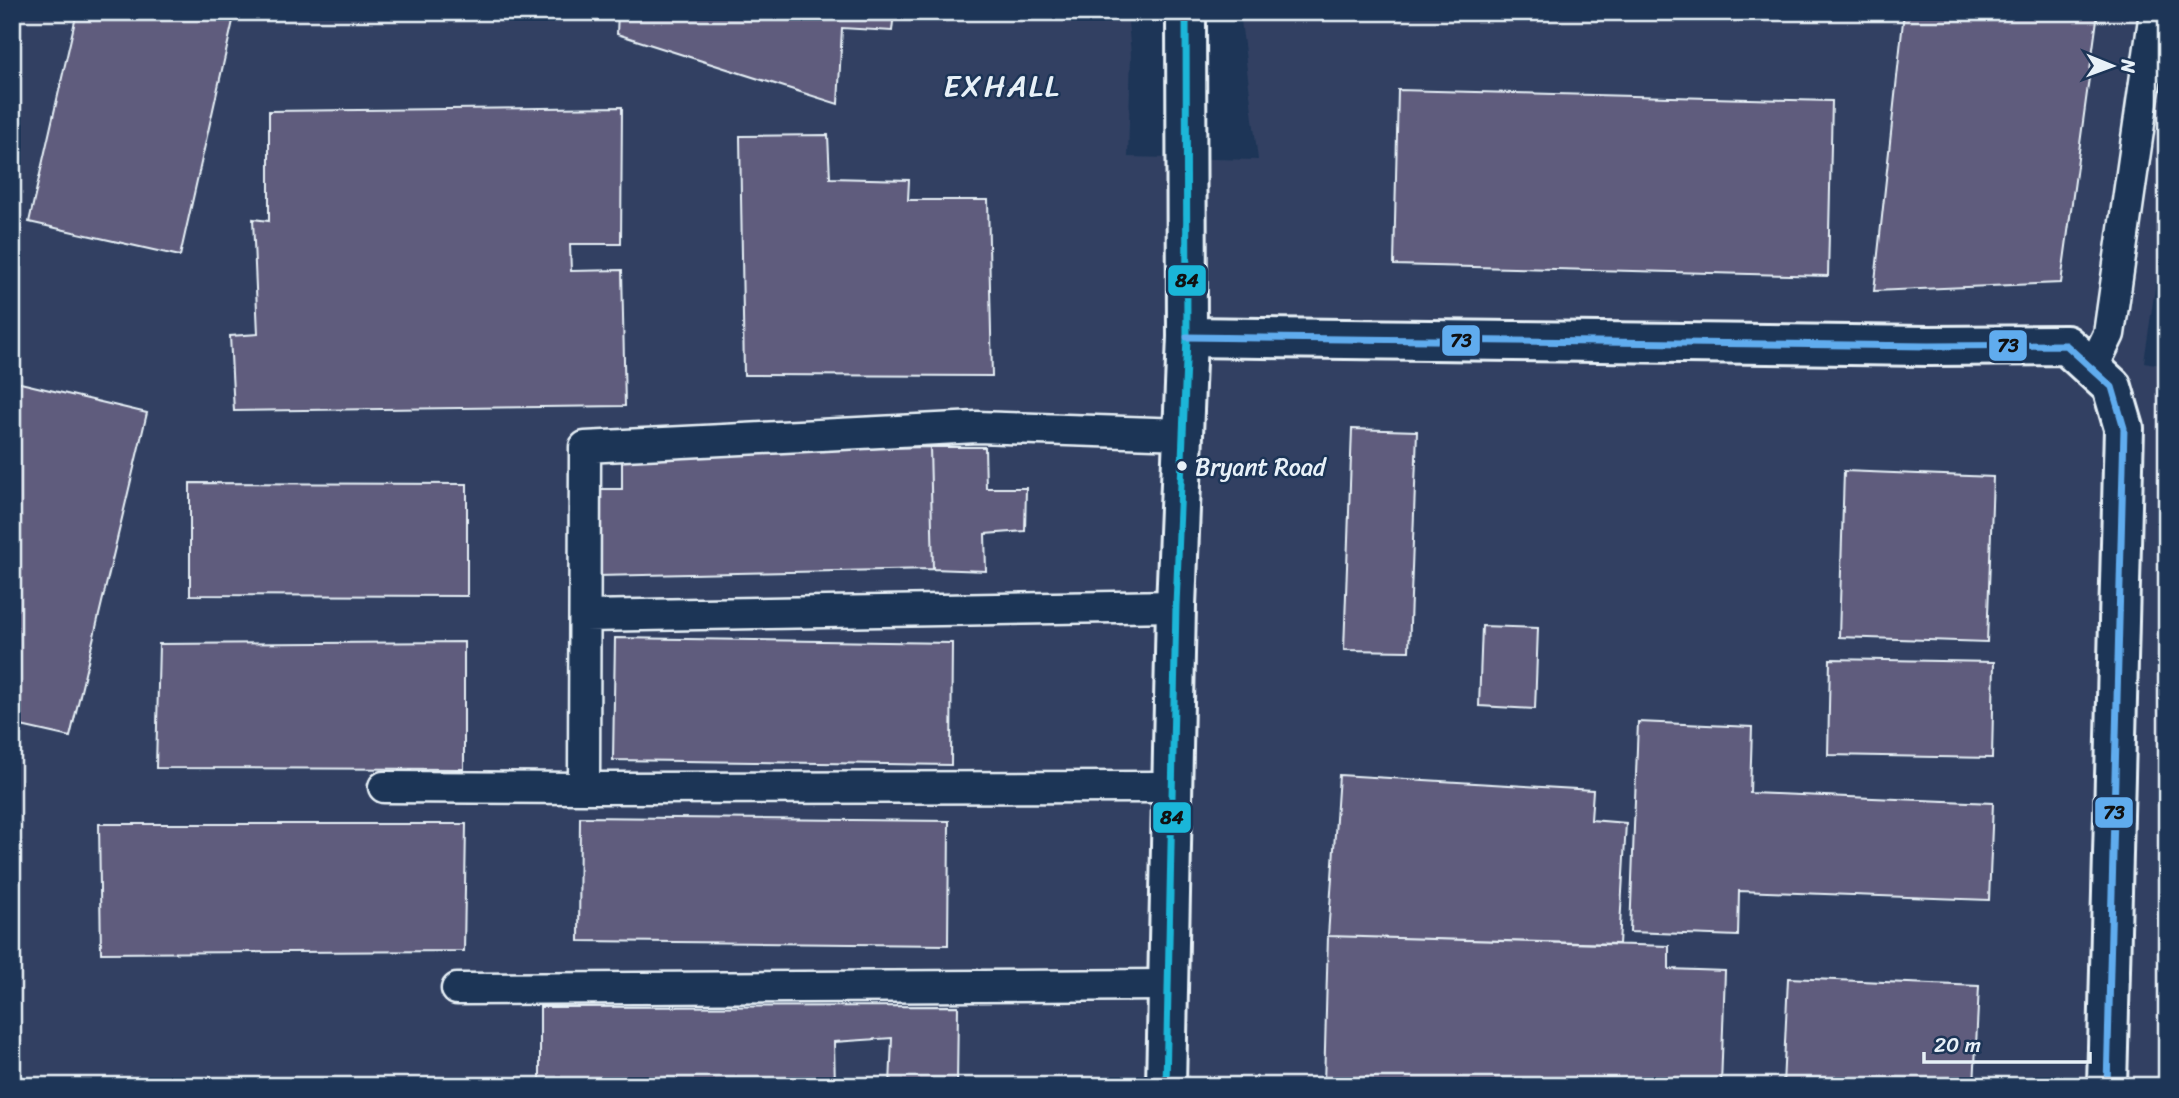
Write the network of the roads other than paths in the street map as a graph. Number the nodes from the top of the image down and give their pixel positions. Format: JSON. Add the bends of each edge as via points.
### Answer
{"nodes":[{"id":1,"x":1186,"y":12,"type":"edge"},
{"id":2,"x":2155,"y":12,"type":"edge"},
{"id":3,"x":1187,"y":337,"type":"junction"},
{"id":4,"x":2092,"y":369,"type":"junction"},
{"id":5,"x":1184,"y":434,"type":"junction"},
{"id":6,"x":1176,"y":606,"type":"junction"},
{"id":7,"x":585,"y":616,"type":"junction"},
{"id":8,"x":384,"y":787,"type":"dead end"},
{"id":9,"x":1172,"y":787,"type":"junction"},
{"id":10,"x":584,"y":788,"type":"junction"},
{"id":11,"x":1168,"y":985,"type":"junction"},
{"id":12,"x":457,"y":989,"type":"dead end"},
{"id":13,"x":1166,"y":1086,"type":"edge"},
{"id":14,"x":2107,"y":1086,"type":"edge"}],
"edges":[{"from":1,"to":3,"type":"street"},
{"from":2,"to":4,"type":"lane","via":[[2109,334]]},
{"from":3,"to":4,"type":"street","via":[[2066,345]]},
{"from":3,"to":5,"type":"street"},
{"from":4,"to":14,"type":"street","via":[[2112,387],[2124,428]]},
{"from":5,"to":6,"type":"street"},
{"from":5,"to":7,"type":"lane","via":[[977,427],[585,447]]},
{"from":6,"to":7,"type":"lane"},
{"from":6,"to":9,"type":"street"},
{"from":7,"to":10,"type":"lane"},
{"from":8,"to":10,"type":"lane"},
{"from":9,"to":10,"type":"lane"},
{"from":9,"to":11,"type":"street"},
{"from":11,"to":12,"type":"lane"},
{"from":11,"to":13,"type":"street"}]}
